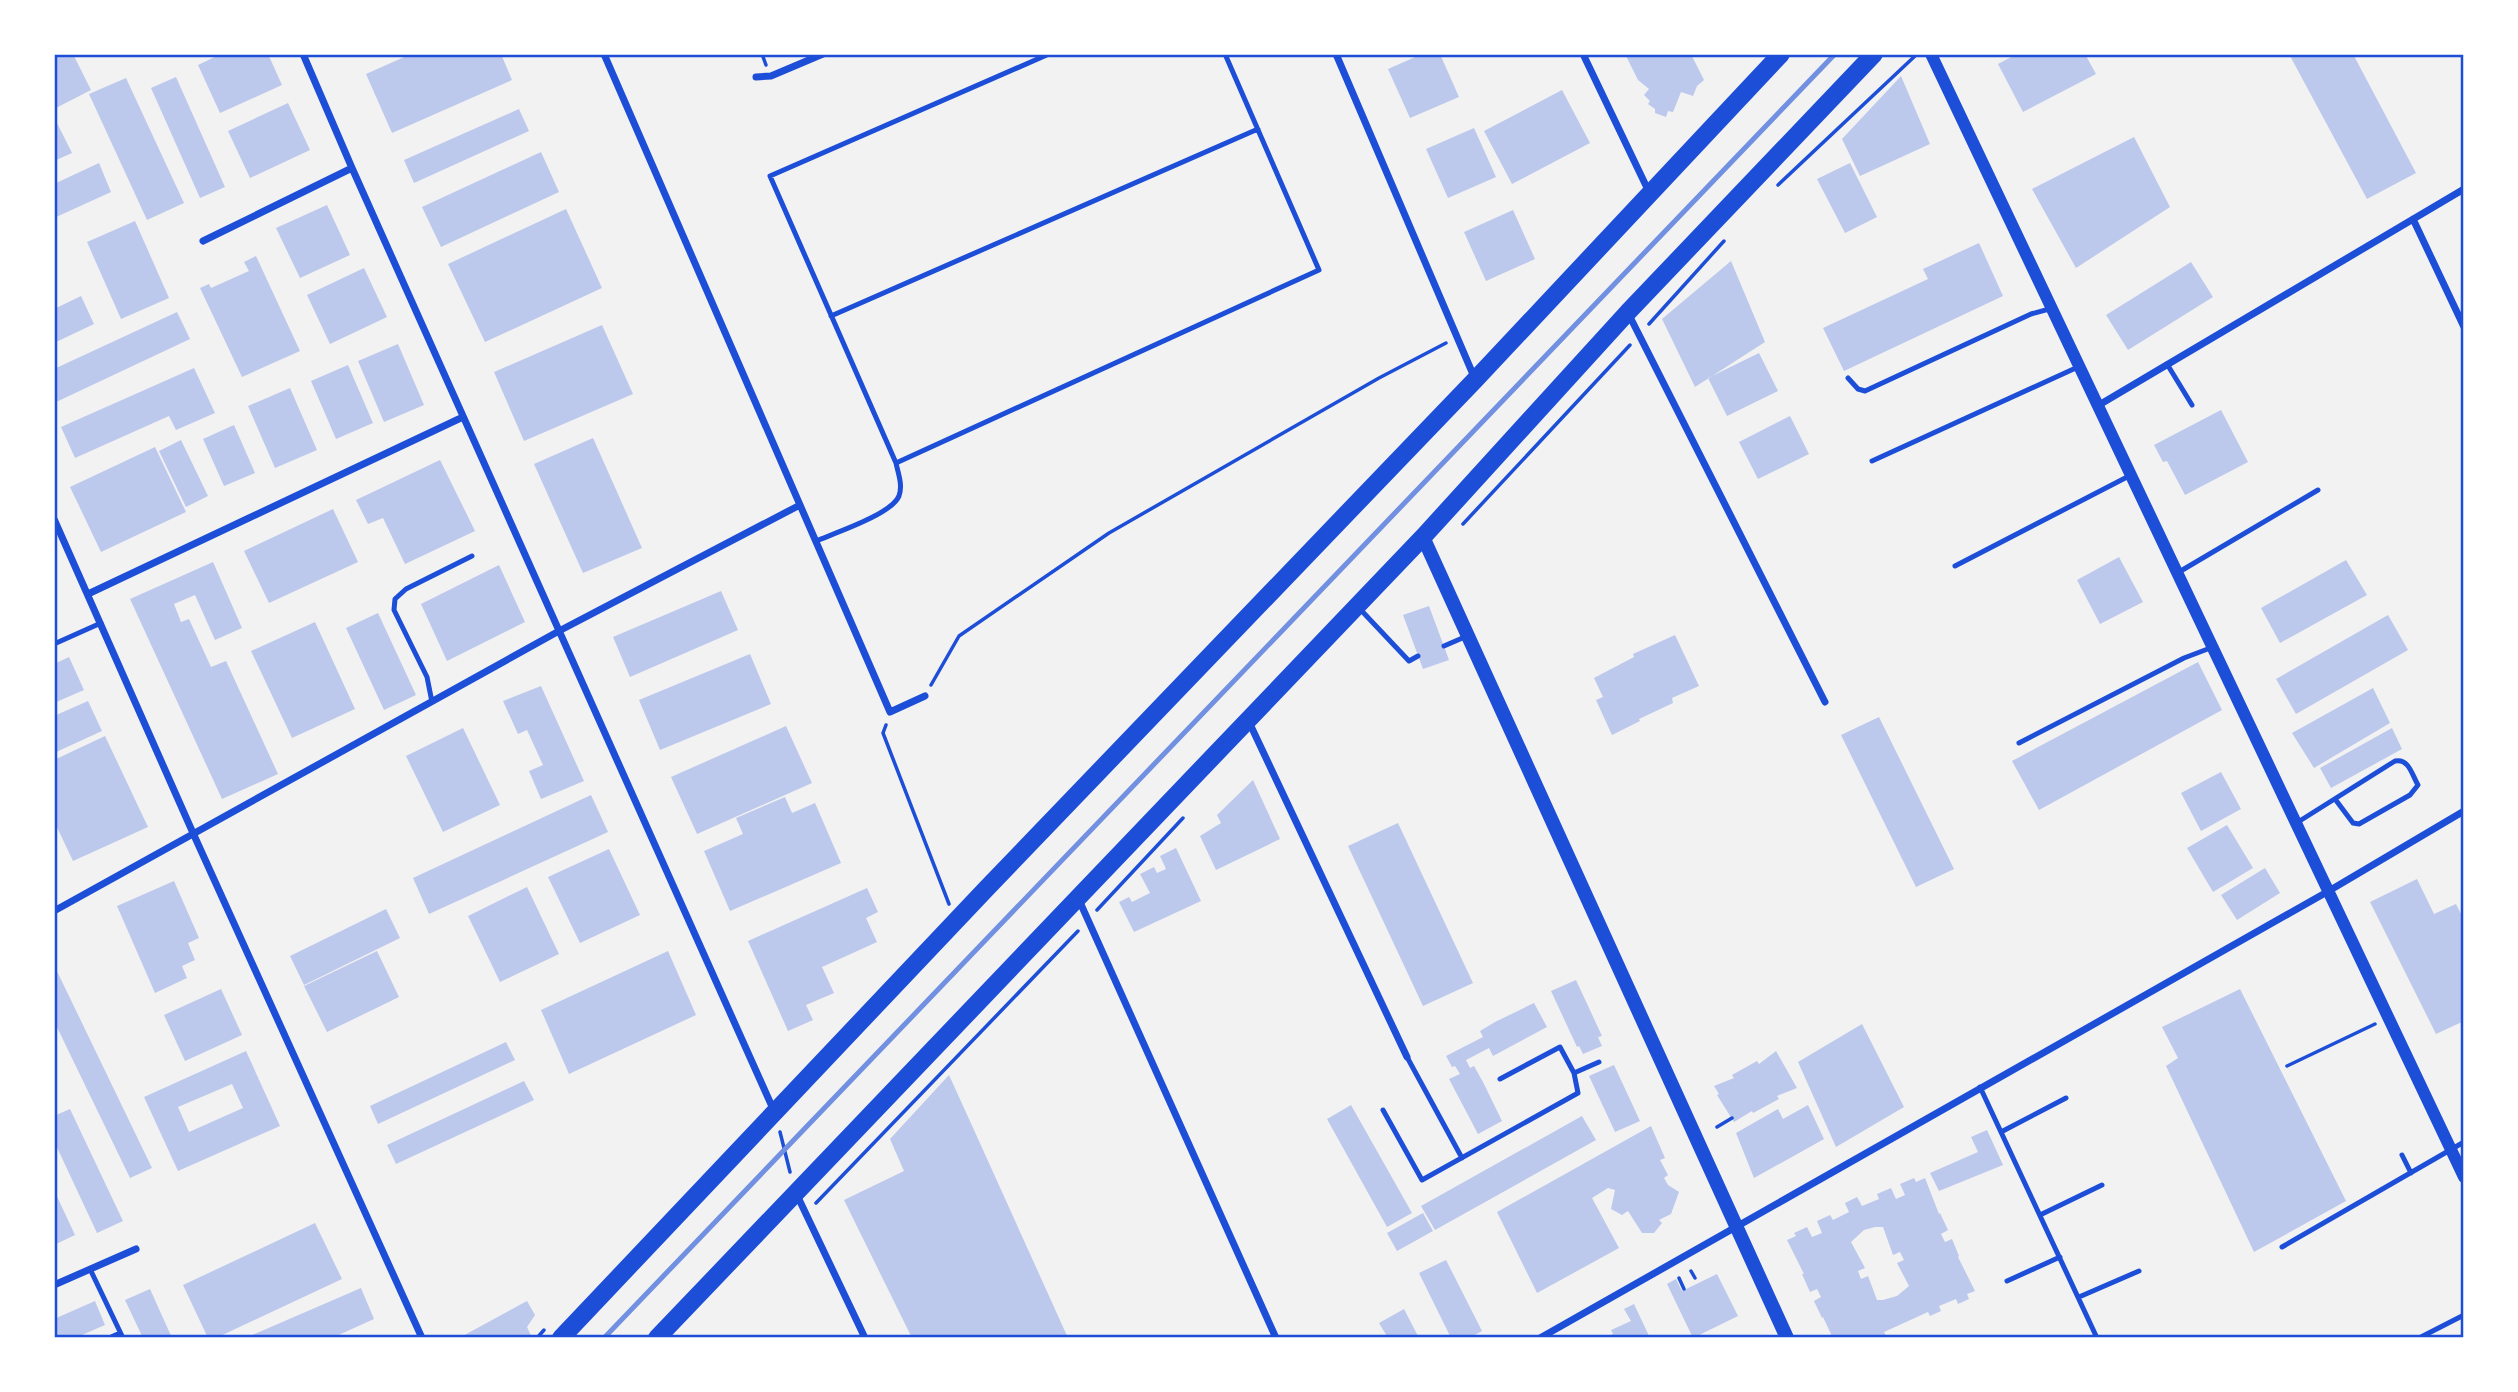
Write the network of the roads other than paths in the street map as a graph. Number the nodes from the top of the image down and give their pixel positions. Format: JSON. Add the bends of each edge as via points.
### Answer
{"nodes":[{"id":1,"x":303,"y":54,"type":"edge"},
{"id":2,"x":604,"y":54,"type":"edge"},
{"id":3,"x":823,"y":54,"type":"edge"},
{"id":4,"x":1049,"y":54,"type":"edge"},
{"id":5,"x":1225,"y":54,"type":"edge"},
{"id":6,"x":1336,"y":54,"type":"edge"},
{"id":7,"x":1583,"y":54,"type":"edge"},
{"id":8,"x":1781,"y":54,"type":"edge"},
{"id":9,"x":1874,"y":54,"type":"edge"},
{"id":10,"x":1931,"y":54,"type":"edge"},
{"id":11,"x":756,"y":77,"type":"dead end"},
{"id":12,"x":1258,"y":129,"type":"junction"},
{"id":13,"x":352,"y":168,"type":"junction"},
{"id":14,"x":2464,"y":189,"type":"edge"},
{"id":15,"x":1649,"y":193,"type":"junction"},
{"id":16,"x":2413,"y":219,"type":"junction"},
{"id":17,"x":203,"y":241,"type":"dead end"},
{"id":18,"x":2053,"y":308,"type":"junction"},
{"id":19,"x":1628,"y":312,"type":"junction"},
{"id":20,"x":831,"y":316,"type":"junction"},
{"id":21,"x":2464,"y":327,"type":"edge"},
{"id":22,"x":2167,"y":364,"type":"junction"},
{"id":23,"x":2081,"y":366,"type":"junction"},
{"id":24,"x":1848,"y":378,"type":"dead end"},
{"id":25,"x":1475,"y":380,"type":"junction"},
{"id":26,"x":2099,"y":405,"type":"junction"},
{"id":27,"x":2192,"y":405,"type":"dead end"},
{"id":28,"x":463,"y":416,"type":"junction"},
{"id":29,"x":1872,"y":461,"type":"dead end"},
{"id":30,"x":896,"y":463,"type":"junction"},
{"id":31,"x":2131,"y":475,"type":"junction"},
{"id":32,"x":2318,"y":490,"type":"dead end"},
{"id":33,"x":800,"y":505,"type":"junction"},
{"id":34,"x":54,"y":519,"type":"edge"},
{"id":35,"x":1423,"y":537,"type":"junction"},
{"id":36,"x":817,"y":541,"type":"junction"},
{"id":37,"x":472,"y":556,"type":"dead end"},
{"id":38,"x":1955,"y":566,"type":"dead end"},
{"id":39,"x":2178,"y":573,"type":"junction"},
{"id":40,"x":88,"y":594,"type":"junction"},
{"id":41,"x":1357,"y":606,"type":"junction"},
{"id":42,"x":101,"y":623,"type":"junction"},
{"id":43,"x":559,"y":632,"type":"junction"},
{"id":44,"x":1468,"y":636,"type":"junction"},
{"id":45,"x":54,"y":644,"type":"edge"},
{"id":46,"x":1444,"y":646,"type":"dead end"},
{"id":47,"x":2213,"y":646,"type":"junction"},
{"id":48,"x":1418,"y":656,"type":"dead end"},
{"id":49,"x":925,"y":696,"type":"road end"},
{"id":50,"x":1825,"y":702,"type":"dead end"},
{"id":51,"x":433,"y":703,"type":"junction"},
{"id":52,"x":1248,"y":719,"type":"junction"},
{"id":53,"x":2019,"y":743,"type":"dead end"},
{"id":54,"x":2335,"y":799,"type":"junction"},
{"id":55,"x":2464,"y":811,"type":"edge"},
{"id":56,"x":2295,"y":824,"type":"junction"},
{"id":57,"x":193,"y":833,"type":"junction"},
{"id":58,"x":2327,"y":891,"type":"junction"},
{"id":59,"x":1077,"y":897,"type":"junction"},
{"id":60,"x":54,"y":911,"type":"edge"},
{"id":61,"x":1407,"y":1057,"type":"joint"},
{"id":62,"x":1599,"y":1062,"type":"dead end"},
{"id":63,"x":1574,"y":1073,"type":"junction"},
{"id":64,"x":1500,"y":1079,"type":"dead end"},
{"id":65,"x":1980,"y":1087,"type":"junction"},
{"id":66,"x":2066,"y":1098,"type":"dead end"},
{"id":67,"x":1383,"y":1110,"type":"dead end"},
{"id":68,"x":775,"y":1112,"type":"junction"},
{"id":69,"x":2001,"y":1132,"type":"junction"},
{"id":70,"x":2464,"y":1142,"type":"edge"},
{"id":71,"x":2451,"y":1149,"type":"junction"},
{"id":72,"x":2402,"y":1155,"type":"dead end"},
{"id":73,"x":1462,"y":1158,"type":"junction"},
{"id":74,"x":2411,"y":1173,"type":"junction"},
{"id":75,"x":2464,"y":1177,"type":"edge"},
{"id":76,"x":2102,"y":1185,"type":"dead end"},
{"id":77,"x":795,"y":1191,"type":"junction"},
{"id":78,"x":2040,"y":1215,"type":"junction"},
{"id":79,"x":1736,"y":1225,"type":"junction"},
{"id":80,"x":2282,"y":1247,"type":"dead end"},
{"id":81,"x":136,"y":1249,"type":"dead end"},
{"id":82,"x":2060,"y":1256,"type":"junction"},
{"id":83,"x":90,"y":1269,"type":"junction"},
{"id":84,"x":2139,"y":1271,"type":"dead end"},
{"id":85,"x":2007,"y":1280,"type":"dead end"},
{"id":86,"x":54,"y":1285,"type":"edge"},
{"id":87,"x":2079,"y":1297,"type":"junction"},
{"id":88,"x":2464,"y":1315,"type":"edge"},
{"id":89,"x":121,"y":1335,"type":"edge"},
{"id":90,"x":109,"y":1338,"type":"edge"},
{"id":91,"x":422,"y":1338,"type":"edge"},
{"id":92,"x":561,"y":1338,"type":"edge"},
{"id":93,"x":657,"y":1338,"type":"edge"},
{"id":94,"x":865,"y":1338,"type":"edge"},
{"id":95,"x":1276,"y":1338,"type":"edge"},
{"id":96,"x":1540,"y":1338,"type":"edge"},
{"id":97,"x":1787,"y":1338,"type":"edge"},
{"id":98,"x":2097,"y":1338,"type":"edge"},
{"id":99,"x":2419,"y":1338,"type":"edge"}],
"edges":[{"from":1,"to":13,"type":"street"},
{"from":2,"to":33,"type":"street"},
{"from":3,"to":11,"type":"street","via":[[771,76]]},
{"from":4,"to":20,"type":"lane","via":[[770,176]]},
{"from":5,"to":12,"type":"lane"},
{"from":6,"to":25,"type":"street"},
{"from":7,"to":15,"type":"street"},
{"from":8,"to":15,"type":"main road"},
{"from":9,"to":19,"type":"main road"},
{"from":10,"to":18,"type":"street"},
{"from":12,"to":20,"type":"lane"},
{"from":12,"to":30,"type":"lane","via":[[1319,270]]},
{"from":13,"to":17,"type":"street"},
{"from":13,"to":28,"type":"street"},
{"from":14,"to":16,"type":"street"},
{"from":15,"to":25,"type":"main road"},
{"from":16,"to":21,"type":"street"},
{"from":16,"to":22,"type":"street"},
{"from":18,"to":23,"type":"street"},
{"from":18,"to":24,"type":"lane","via":[[1865,391]]},
{"from":19,"to":35,"type":"main road"},
{"from":19,"to":50,"type":"street"},
{"from":20,"to":30,"type":"lane"},
{"from":22,"to":26,"type":"street"},
{"from":22,"to":27,"type":"lane"},
{"from":23,"to":26,"type":"street"},
{"from":23,"to":29,"type":"lane"},
{"from":25,"to":68,"type":"main road"},
{"from":26,"to":31,"type":"street"},
{"from":28,"to":40,"type":"street"},
{"from":28,"to":43,"type":"street"},
{"from":30,"to":36,"type":"lane","via":[[900,495],[892,507]]},
{"from":31,"to":38,"type":"lane"},
{"from":31,"to":39,"type":"street"},
{"from":32,"to":39,"type":"lane"},
{"from":33,"to":36,"type":"street"},
{"from":33,"to":43,"type":"street"},
{"from":34,"to":40,"type":"street"},
{"from":35,"to":41,"type":"main road"},
{"from":35,"to":44,"type":"main road"},
{"from":36,"to":49,"type":"street","via":[[890,712]]},
{"from":37,"to":51,"type":"lane","via":[[405,589],[395,599],[394,610],[427,677]]},
{"from":39,"to":47,"type":"street"},
{"from":40,"to":42,"type":"street"},
{"from":41,"to":48,"type":"lane","via":[[1409,661]]},
{"from":41,"to":52,"type":"main road"},
{"from":42,"to":45,"type":"lane"},
{"from":42,"to":57,"type":"street"},
{"from":43,"to":51,"type":"street"},
{"from":43,"to":68,"type":"street"},
{"from":44,"to":46,"type":"lane"},
{"from":44,"to":79,"type":"main road"},
{"from":47,"to":53,"type":"lane"},
{"from":47,"to":56,"type":"street"},
{"from":51,"to":57,"type":"street"},
{"from":52,"to":59,"type":"main road"},
{"from":52,"to":61,"type":"street"},
{"from":54,"to":54,"type":"lane","via":[[2400,760],[2406,762],[2418,785],[2410,795],[2359,824],[2353,823]]},
{"from":54,"to":56,"type":"lane"},
{"from":55,"to":58,"type":"street"},
{"from":56,"to":58,"type":"street"},
{"from":57,"to":60,"type":"street"},
{"from":57,"to":91,"type":"street"},
{"from":58,"to":65,"type":"street"},
{"from":58,"to":71,"type":"street"},
{"from":59,"to":77,"type":"main road"},
{"from":59,"to":95,"type":"street"},
{"from":61,"to":73,"type":"lane"},
{"from":62,"to":63,"type":"lane"},
{"from":63,"to":64,"type":"lane","via":[[1560,1047]]},
{"from":63,"to":73,"type":"lane","via":[[1577,1093]]},
{"from":65,"to":69,"type":"lane"},
{"from":65,"to":79,"type":"street"},
{"from":66,"to":69,"type":"lane"},
{"from":67,"to":73,"type":"lane","via":[[1422,1180]]},
{"from":68,"to":92,"type":"main road"},
{"from":69,"to":78,"type":"lane"},
{"from":70,"to":71,"type":"lane"},
{"from":71,"to":74,"type":"lane"},
{"from":71,"to":75,"type":"street"},
{"from":72,"to":74,"type":"lane"},
{"from":74,"to":80,"type":"lane"},
{"from":76,"to":78,"type":"lane"},
{"from":77,"to":93,"type":"main road"},
{"from":77,"to":94,"type":"street"},
{"from":78,"to":82,"type":"lane"},
{"from":79,"to":96,"type":"street"},
{"from":79,"to":97,"type":"main road"},
{"from":81,"to":83,"type":"street"},
{"from":82,"to":85,"type":"lane"},
{"from":82,"to":87,"type":"lane"},
{"from":83,"to":86,"type":"street"},
{"from":83,"to":89,"type":"lane"},
{"from":84,"to":87,"type":"lane"},
{"from":87,"to":98,"type":"lane"},
{"from":88,"to":99,"type":"lane"},
{"from":89,"to":90,"type":"lane"}]}
